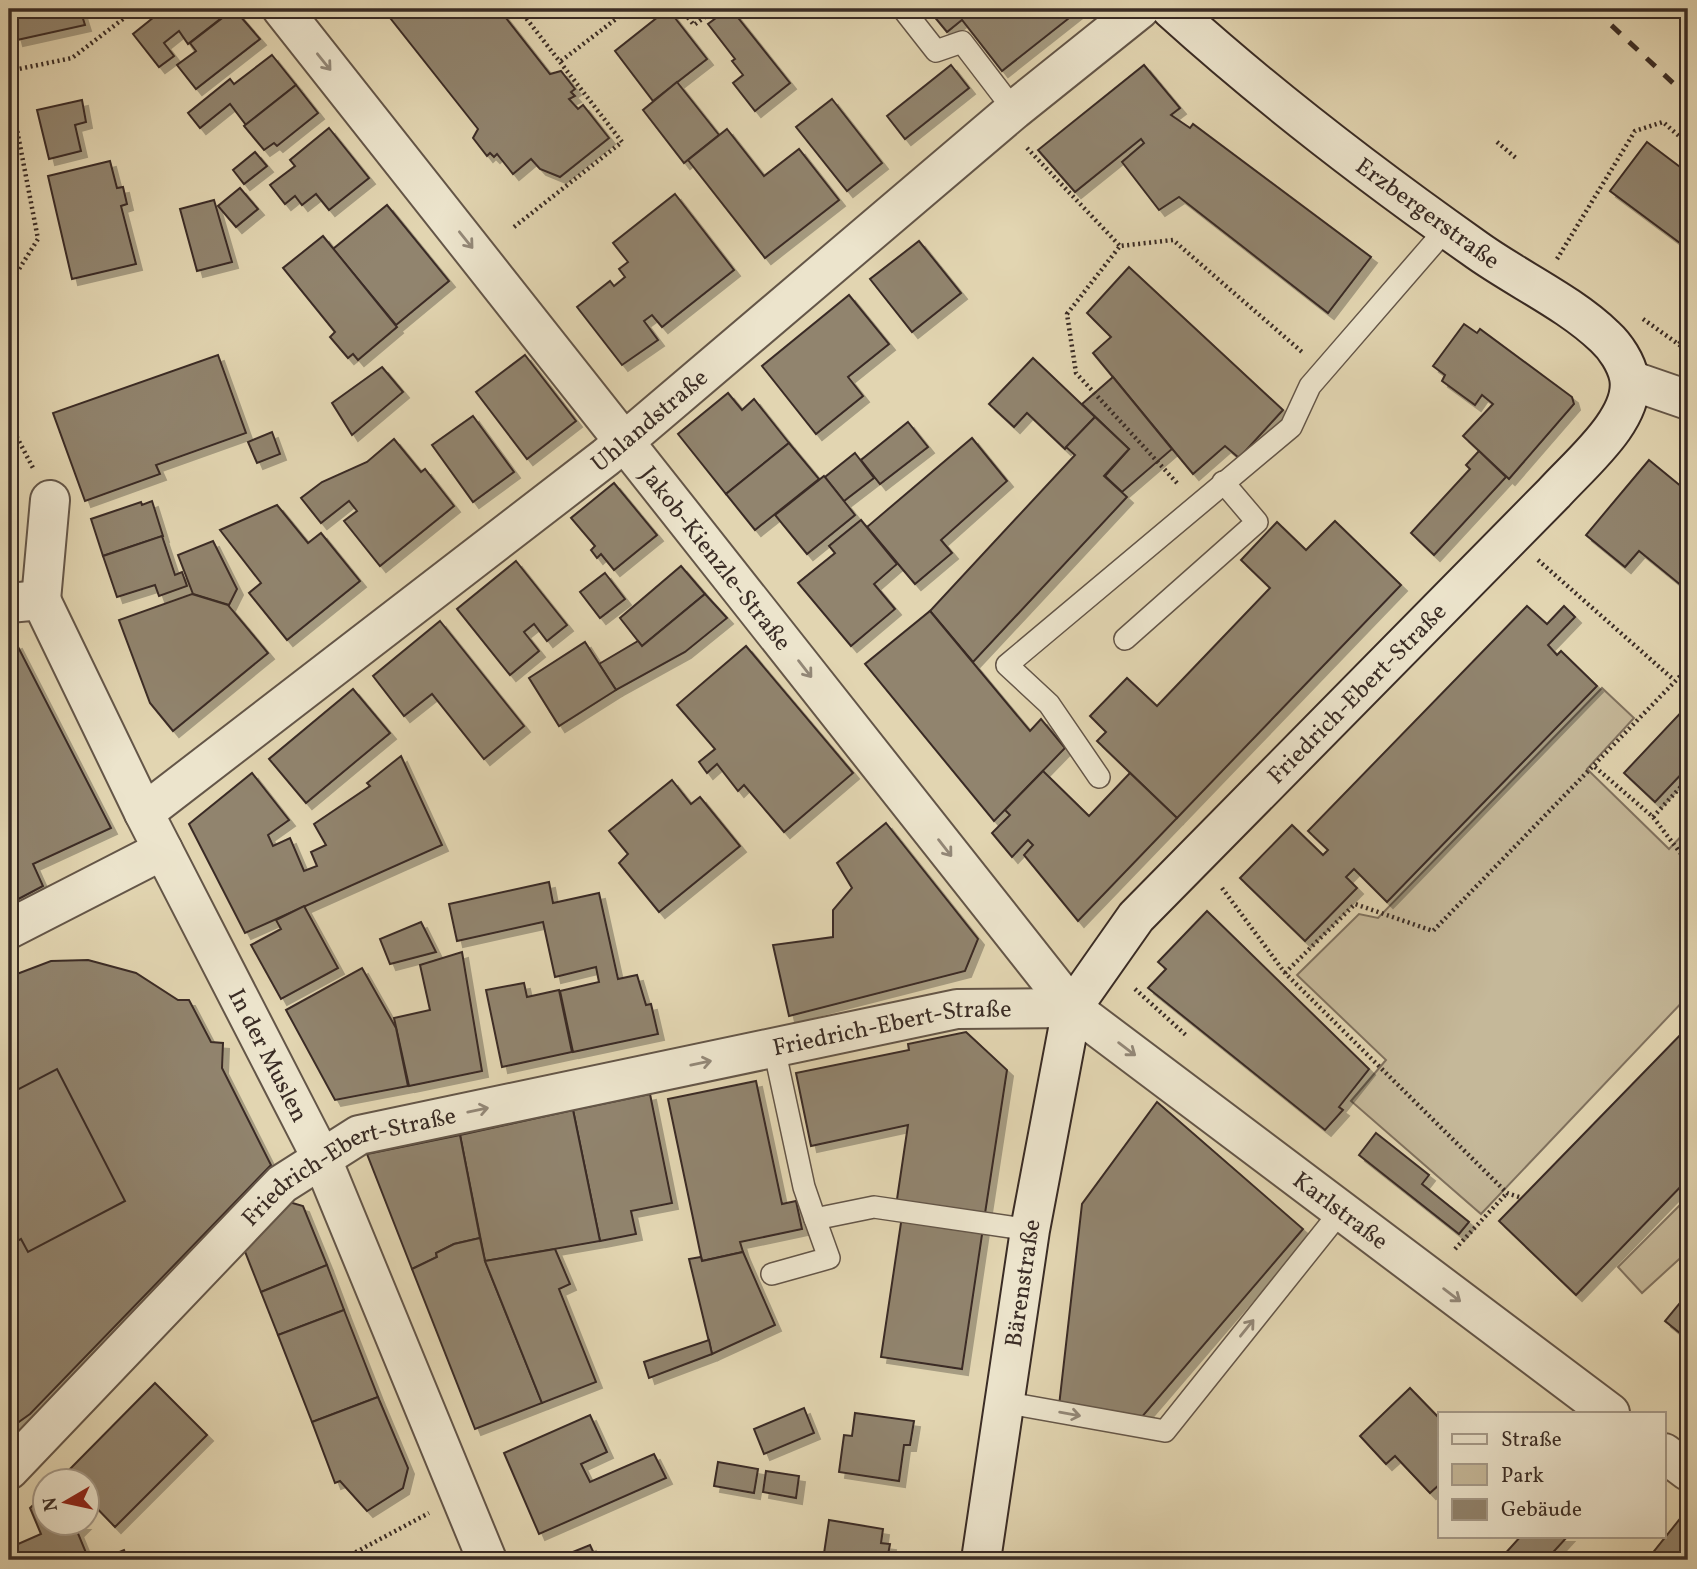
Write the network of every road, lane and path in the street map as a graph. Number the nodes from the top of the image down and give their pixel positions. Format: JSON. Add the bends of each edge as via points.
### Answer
{"nodes":[{"id":1,"x":136,"y":9,"type":"edge"},
{"id":2,"x":282,"y":9,"type":"edge"},
{"id":3,"x":519,"y":9,"type":"edge"},
{"id":4,"x":629,"y":9,"type":"edge"},
{"id":5,"x":681,"y":9,"type":"edge"},
{"id":6,"x":716,"y":9,"type":"edge"},
{"id":7,"x":903,"y":9,"type":"edge"},
{"id":8,"x":1140,"y":9,"type":"edge"},
{"id":9,"x":1171,"y":9,"type":"edge"},
{"id":10,"x":561,"y":61,"type":"junction"},
{"id":11,"x":9,"y":71,"type":"edge"},
{"id":12,"x":9,"y":88,"type":"edge"},
{"id":13,"x":1008,"y":115,"type":"junction"},
{"id":14,"x":1497,"y":142,"type":"dead end"},
{"id":15,"x":1688,"y":144,"type":"edge"},
{"id":16,"x":1516,"y":158,"type":"dead end"},
{"id":17,"x":514,"y":227,"type":"dead end"},
{"id":18,"x":1447,"y":228,"type":"junction"},
{"id":19,"x":1120,"y":246,"type":"junction"},
{"id":20,"x":1556,"y":262,"type":"dead end"},
{"id":21,"x":9,"y":285,"type":"edge"},
{"id":22,"x":1688,"y":333,"type":"edge"},
{"id":23,"x":1688,"y":351,"type":"edge"},
{"id":24,"x":1307,"y":357,"type":"dead end"},
{"id":25,"x":1630,"y":380,"type":"junction"},
{"id":26,"x":1688,"y":400,"type":"edge"},
{"id":27,"x":9,"y":422,"type":"edge"},
{"id":28,"x":626,"y":440,"type":"junction"},
{"id":29,"x":1223,"y":482,"type":"junction"},
{"id":30,"x":50,"y":500,"type":"joint"},
{"id":31,"x":1197,"y":504,"type":"junction"},
{"id":32,"x":1534,"y":556,"type":"dead end"},
{"id":33,"x":25,"y":602,"type":"edge"},
{"id":34,"x":1125,"y":639,"type":"dead end"},
{"id":35,"x":1688,"y":668,"type":"edge"},
{"id":36,"x":1674,"y":680,"type":"junction"},
{"id":37,"x":1595,"y":767,"type":"junction"},
{"id":38,"x":1099,"y":777,"type":"dead end"},
{"id":39,"x":1688,"y":779,"type":"edge"},
{"id":40,"x":144,"y":813,"type":"junction"},
{"id":41,"x":1653,"y":817,"type":"junction"},
{"id":42,"x":163,"y":850,"type":"junction"},
{"id":43,"x":1688,"y":863,"type":"edge"},
{"id":44,"x":1222,"y":888,"type":"dead end"},
{"id":45,"x":9,"y":929,"type":"edge"},
{"id":46,"x":1285,"y":973,"type":"junction"},
{"id":47,"x":1135,"y":989,"type":"dead end"},
{"id":48,"x":1072,"y":1008,"type":"junction"},
{"id":49,"x":1188,"y":1037,"type":"dead end"},
{"id":50,"x":774,"y":1048,"type":"junction"},
{"id":51,"x":321,"y":1157,"type":"junction"},
{"id":52,"x":1507,"y":1194,"type":"junction"},
{"id":53,"x":1522,"y":1198,"type":"dead end"},
{"id":54,"x":1341,"y":1211,"type":"junction"},
{"id":55,"x":815,"y":1219,"type":"junction"},
{"id":56,"x":1030,"y":1230,"type":"junction"},
{"id":57,"x":1448,"y":1258,"type":"dead end"},
{"id":58,"x":772,"y":1274,"type":"dead end"},
{"id":59,"x":1003,"y":1402,"type":"junction"},
{"id":60,"x":1609,"y":1412,"type":"edge"},
{"id":61,"x":1666,"y":1454,"type":"edge"},
{"id":62,"x":9,"y":1470,"type":"edge"},
{"id":63,"x":1688,"y":1471,"type":"edge"},
{"id":64,"x":461,"y":1498,"type":"junction"},
{"id":65,"x":341,"y":1560,"type":"edge"},
{"id":66,"x":487,"y":1560,"type":"edge"},
{"id":67,"x":981,"y":1560,"type":"edge"}],
"edges":[{"from":1,"to":11,"type":"path","via":[[72,58]]},
{"from":2,"to":28,"type":"street","name":"Jakob-Kienzle-Straße","one_way":true},
{"from":3,"to":10,"type":"path"},
{"from":4,"to":10,"type":"path"},
{"from":5,"to":6,"type":"path","via":[[694,25]]},
{"from":7,"to":13,"type":"lane","via":[[936,51],[962,42]]},
{"from":8,"to":13,"type":"street","name":"Uhlandstraße"},
{"from":9,"to":18,"type":"street","name":"Erzbergerstraße","via":[[1249,80]]},
{"from":10,"to":17,"type":"path","via":[[622,142]]},
{"from":12,"to":21,"type":"path","via":[[38,239]]},
{"from":13,"to":19,"type":"path"},
{"from":13,"to":28,"type":"street","name":"Uhlandstraße"},
{"from":14,"to":16,"type":"path"},
{"from":15,"to":20,"type":"path","via":[[1664,122],[1635,131]]},
{"from":18,"to":25,"type":"street","name":"Erzbergerstraße","via":[[1606,337],[1625,363]]},
{"from":18,"to":29,"type":"lane","via":[[1310,386],[1291,426]]},
{"from":19,"to":24,"type":"path","via":[[1173,240]]},
{"from":19,"to":31,"type":"path","via":[[1067,314],[1076,373]]},
{"from":22,"to":23,"type":"path","via":[[1679,344]]},
{"from":25,"to":26,"type":"street"},
{"from":25,"to":48,"type":"street","name":"Friedrich-Ebert-Straße","via":[[1620,420],[1483,567],[1136,917]]},
{"from":27,"to":30,"type":"path"},
{"from":28,"to":40,"type":"street","name":"Uhlandstraße"},
{"from":28,"to":48,"type":"street","name":"Jakob-Kienzle-Straße","one_way":true},
{"from":29,"to":31,"type":"lane"},
{"from":29,"to":34,"type":"lane","via":[[1257,522]]},
{"from":30,"to":33,"type":"street","name":"In der Muslen"},
{"from":31,"to":38,"type":"lane","via":[[1007,665],[1049,704]]},
{"from":32,"to":36,"type":"path"},
{"from":33,"to":40,"type":"street","name":"In der Muslen"},
{"from":35,"to":36,"type":"path"},
{"from":36,"to":37,"type":"path"},
{"from":37,"to":41,"type":"path"},
{"from":37,"to":46,"type":"path","via":[[1433,931],[1355,904]]},
{"from":39,"to":41,"type":"path"},
{"from":40,"to":42,"type":"street","name":"In der Muslen"},
{"from":41,"to":43,"type":"path"},
{"from":42,"to":45,"type":"street"},
{"from":42,"to":51,"type":"street","name":"In der Muslen"},
{"from":44,"to":46,"type":"path"},
{"from":46,"to":52,"type":"path"},
{"from":47,"to":49,"type":"path"},
{"from":48,"to":50,"type":"street","name":"Friedrich-Ebert-Straße","via":[[957,1009]]},
{"from":48,"to":54,"type":"street","name":"Karlstraße","one_way":true},
{"from":48,"to":56,"type":"street","name":"Bärenstraße"},
{"from":51,"to":50,"type":"street","name":"Friedrich-Ebert-Straße","one_way":true,"via":[[359,1135]]},
{"from":50,"to":55,"type":"lane"},
{"from":51,"to":62,"type":"street","name":"Friedrich-Ebert-Straße","via":[[282,1184]]},
{"from":51,"to":64,"type":"street","name":"In der Muslen"},
{"from":52,"to":53,"type":"path"},
{"from":52,"to":57,"type":"path"},
{"from":59,"to":54,"type":"lane","one_way":true,"via":[[1165,1431]]},
{"from":54,"to":60,"type":"street","name":"Karlstraße","one_way":true},
{"from":55,"to":56,"type":"lane","via":[[874,1207]]},
{"from":55,"to":58,"type":"lane","via":[[829,1258]]},
{"from":56,"to":59,"type":"street","name":"Bärenstraße"},
{"from":59,"to":67,"type":"street","name":"Bärenstraße"},
{"from":61,"to":63,"type":"street"},
{"from":64,"to":65,"type":"path"},
{"from":64,"to":66,"type":"street","name":"In der Muslen"}]}
